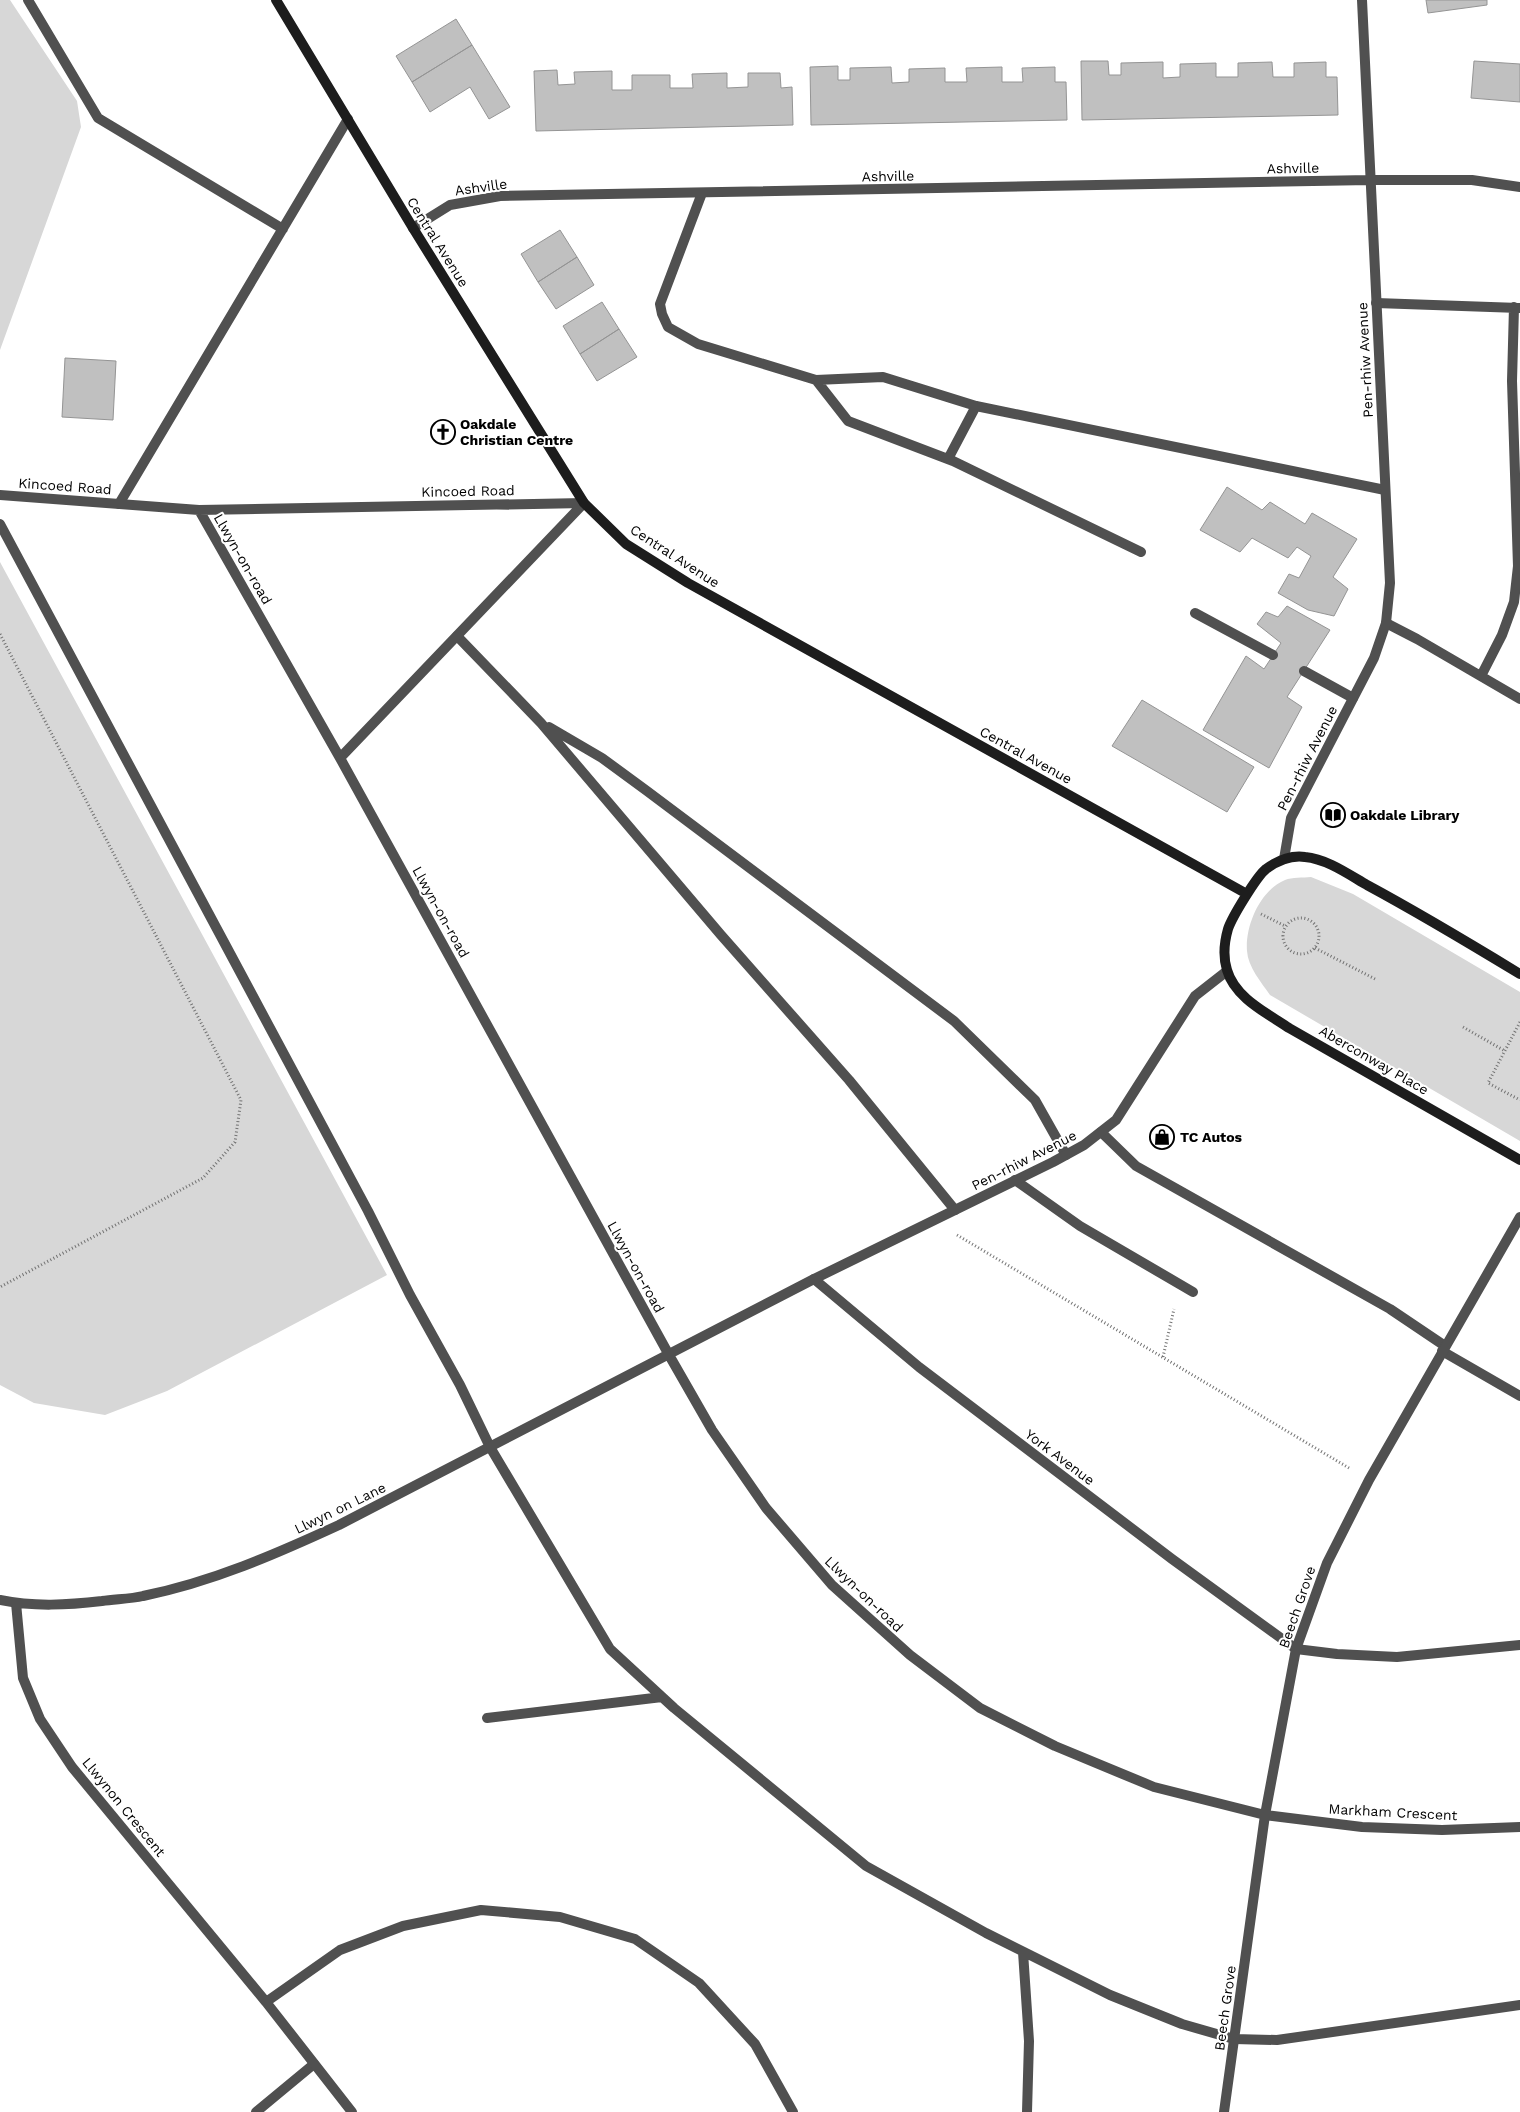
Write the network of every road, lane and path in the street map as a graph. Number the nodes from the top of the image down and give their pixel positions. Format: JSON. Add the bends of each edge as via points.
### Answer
{"nodes":[{"id":1,"x":28,"y":0,"type":"edge"},
{"id":2,"x":276,"y":0,"type":"edge"},
{"id":3,"x":1362,"y":0,"type":"edge"},
{"id":4,"x":348,"y":119,"type":"junction"},
{"id":5,"x":1370,"y":180,"type":"junction"},
{"id":6,"x":1520,"y":187,"type":"edge"},
{"id":7,"x":702,"y":193,"type":"junction"},
{"id":8,"x":413,"y":228,"type":"junction"},
{"id":9,"x":283,"y":229,"type":"junction"},
{"id":10,"x":1376,"y":303,"type":"junction"},
{"id":11,"x":1517,"y":308,"type":"edge"},
{"id":12,"x":816,"y":380,"type":"junction"},
{"id":13,"x":976,"y":406,"type":"junction"},
{"id":14,"x":948,"y":460,"type":"junction"},
{"id":15,"x":1385,"y":490,"type":"junction"},
{"id":16,"x":0,"y":495,"type":"edge"},
{"id":17,"x":584,"y":503,"type":"junction"},
{"id":18,"x":120,"y":504,"type":"junction"},
{"id":19,"x":199,"y":510,"type":"junction"},
{"id":20,"x":0,"y":524,"type":"edge"},
{"id":21,"x":1141,"y":552,"type":"dead end"},
{"id":22,"x":1195,"y":613,"type":"dead end"},
{"id":23,"x":1386,"y":623,"type":"junction"},
{"id":24,"x":0,"y":634,"type":"edge"},
{"id":25,"x":457,"y":636,"type":"junction"},
{"id":26,"x":1273,"y":655,"type":"dead end"},
{"id":27,"x":1304,"y":671,"type":"dead end"},
{"id":28,"x":1481,"y":676,"type":"junction"},
{"id":29,"x":1352,"y":698,"type":"junction"},
{"id":30,"x":1520,"y":700,"type":"edge"},
{"id":31,"x":541,"y":723,"type":"junction"},
{"id":32,"x":340,"y":758,"type":"junction"},
{"id":33,"x":1284,"y":858,"type":"junction"},
{"id":34,"x":1247,"y":894,"type":"junction"},
{"id":35,"x":1315,"y":948,"type":"junction"},
{"id":36,"x":1227,"y":970,"type":"junction"},
{"id":37,"x":1520,"y":974,"type":"edge"},
{"id":38,"x":1377,"y":980,"type":"dead end"},
{"id":39,"x":1520,"y":1022,"type":"edge"},
{"id":40,"x":1463,"y":1027,"type":"dead end"},
{"id":41,"x":1505,"y":1051,"type":"junction"},
{"id":42,"x":1520,"y":1100,"type":"edge"},
{"id":43,"x":1101,"y":1132,"type":"junction"},
{"id":44,"x":1066,"y":1155,"type":"junction"},
{"id":45,"x":1520,"y":1160,"type":"edge"},
{"id":46,"x":1014,"y":1180,"type":"junction"},
{"id":47,"x":955,"y":1210,"type":"junction"},
{"id":48,"x":1520,"y":1217,"type":"edge"},
{"id":49,"x":933,"y":1221,"type":"junction"},
{"id":50,"x":814,"y":1279,"type":"junction"},
{"id":51,"x":1179,"y":1284,"type":"junction"},
{"id":52,"x":0,"y":1287,"type":"edge"},
{"id":53,"x":1193,"y":1292,"type":"dead end"},
{"id":54,"x":1444,"y":1349,"type":"junction"},
{"id":55,"x":668,"y":1355,"type":"junction"},
{"id":56,"x":1163,"y":1356,"type":"junction"},
{"id":57,"x":1520,"y":1396,"type":"edge"},
{"id":58,"x":490,"y":1447,"type":"junction"},
{"id":59,"x":1369,"y":1480,"type":"junction"},
{"id":60,"x":0,"y":1600,"type":"edge"},
{"id":61,"x":16,"y":1603,"type":"junction"},
{"id":62,"x":1520,"y":1645,"type":"edge"},
{"id":63,"x":1296,"y":1649,"type":"junction"},
{"id":64,"x":662,"y":1697,"type":"junction"},
{"id":65,"x":487,"y":1718,"type":"dead end"},
{"id":66,"x":1265,"y":1815,"type":"junction"},
{"id":67,"x":1520,"y":1827,"type":"edge"},
{"id":68,"x":1023,"y":1952,"type":"junction"},
{"id":69,"x":266,"y":2002,"type":"junction"},
{"id":70,"x":1520,"y":2006,"type":"edge"},
{"id":71,"x":1234,"y":2039,"type":"junction"},
{"id":72,"x":314,"y":2064,"type":"junction"},
{"id":73,"x":256,"y":2112,"type":"edge"},
{"id":74,"x":352,"y":2112,"type":"edge"},
{"id":75,"x":793,"y":2112,"type":"edge"},
{"id":76,"x":1027,"y":2112,"type":"edge"},
{"id":77,"x":1224,"y":2112,"type":"edge"}],
"edges":[{"from":1,"to":9,"type":"street","via":[[98,118]]},
{"from":2,"to":4,"type":"street","name":"Central Avenue"},
{"from":3,"to":5,"type":"street","name":"Pen-rhiw Avenue"},
{"from":4,"to":8,"type":"street","name":"Central Avenue"},
{"from":4,"to":9,"type":"street"},
{"from":5,"to":6,"type":"street","via":[[1472,180]]},
{"from":5,"to":7,"type":"street","name":"Ashville"},
{"from":5,"to":10,"type":"street","name":"Pen-rhiw Avenue"},
{"from":7,"to":8,"type":"street","name":"Ashville","via":[[500,196],[450,205]]},
{"from":7,"to":12,"type":"street","via":[[660,304],[668,327],[698,344]]},
{"from":8,"to":17,"type":"street","name":"Central Avenue"},
{"from":9,"to":18,"type":"street"},
{"from":10,"to":11,"type":"street"},
{"from":10,"to":15,"type":"street","name":"Pen-rhiw Avenue"},
{"from":11,"to":28,"type":"street","via":[[1512,381],[1518,566],[1514,602]]},
{"from":12,"to":13,"type":"street","via":[[883,377]]},
{"from":12,"to":14,"type":"street","via":[[848,421]]},
{"from":13,"to":14,"type":"street"},
{"from":13,"to":15,"type":"street"},
{"from":14,"to":21,"type":"street"},
{"from":15,"to":23,"type":"street","name":"Pen-rhiw Avenue","via":[[1390,583]]},
{"from":16,"to":18,"type":"street","name":"Kincoed Road"},
{"from":17,"to":19,"type":"street","name":"Kincoed Road"},
{"from":17,"to":25,"type":"street"},
{"from":17,"to":34,"type":"street","name":"Central Avenue","via":[[626,544],[688,583]]},
{"from":18,"to":19,"type":"street","name":"Kincoed Road"},
{"from":19,"to":32,"type":"street","name":"Llwyn-on-road"},
{"from":20,"to":58,"type":"street","via":[[368,1211]]},
{"from":22,"to":26,"type":"street"},
{"from":23,"to":28,"type":"street"},
{"from":23,"to":29,"type":"street","name":"Pen-rhiw Avenue","via":[[1374,658]]},
{"from":24,"to":52,"type":"path","via":[[241,1100],[235,1142],[203,1178]]},
{"from":25,"to":31,"type":"street"},
{"from":25,"to":32,"type":"street"},
{"from":27,"to":29,"type":"street"},
{"from":28,"to":30,"type":"street"},
{"from":29,"to":33,"type":"street","name":"Pen-rhiw Avenue","via":[[1291,818]]},
{"from":31,"to":44,"type":"street","via":[[602,758],[954,1021],[1036,1100]]},
{"from":31,"to":47,"type":"street","via":[[849,1080]]},
{"from":32,"to":55,"type":"street","name":"Llwyn-on-road"},
{"from":33,"to":34,"type":"street","via":[[1265,870]]},
{"from":33,"to":37,"type":"street","via":[[1305,857],[1327,863],[1432,920]]},
{"from":34,"to":36,"type":"street","via":[[1228,928],[1224,951]]},
{"from":35,"to":35,"type":"path","via":[[1318,930],[1311,920],[1294,919],[1285,926],[1282,938],[1287,949],[1298,955]]},
{"from":35,"to":38,"type":"path"},
{"from":36,"to":43,"type":"street","name":"Pen-rhiw Avenue","via":[[1196,996],[1116,1120]]},
{"from":36,"to":45,"type":"street","name":"Aberconway Place","via":[[1234,986],[1264,1012]]},
{"from":39,"to":41,"type":"path"},
{"from":40,"to":41,"type":"path"},
{"from":41,"to":42,"type":"path","via":[[1488,1083]]},
{"from":43,"to":44,"type":"street","name":"Pen-rhiw Avenue"},
{"from":43,"to":54,"type":"street","via":[[1136,1166],[1390,1309]]},
{"from":44,"to":46,"type":"street","name":"Pen-rhiw Avenue"},
{"from":46,"to":47,"type":"street","name":"Pen-rhiw Avenue"},
{"from":46,"to":51,"type":"street","via":[[1080,1226]]},
{"from":47,"to":49,"type":"street","name":"Pen-rhiw Avenue"},
{"from":48,"to":54,"type":"street","name":"Beech Grove"},
{"from":49,"to":50,"type":"street","name":"Pen-rhiw Avenue"},
{"from":49,"to":56,"type":"path"},
{"from":50,"to":55,"type":"street","name":"Pen-rhiw Avenue"},
{"from":50,"to":63,"type":"street","name":"York Avenue","via":[[919,1367]]},
{"from":51,"to":53,"type":"street"},
{"from":51,"to":56,"type":"path"},
{"from":54,"to":57,"type":"street"},
{"from":54,"to":59,"type":"street","name":"Beech Grove"},
{"from":55,"to":58,"type":"street","name":"Llwyn on Lane"},
{"from":55,"to":66,"type":"street","name":"Llwyn-on-road","via":[[712,1430],[766,1508],[832,1586],[910,1655],[980,1708],[1054,1746],[1154,1787]]},
{"from":56,"to":59,"type":"path"},
{"from":58,"to":61,"type":"street","name":"Llwyn on Lane","via":[[339,1525],[212,1578],[143,1596],[64,1606]]},
{"from":58,"to":64,"type":"street","via":[[610,1649]]},
{"from":59,"to":63,"type":"street","name":"Beech Grove","via":[[1327,1563]]},
{"from":60,"to":61,"type":"street","name":"Llwyn on Lane"},
{"from":61,"to":69,"type":"street","name":"Llwynon Crescent","via":[[23,1678],[40,1719],[72,1767]]},
{"from":62,"to":63,"type":"street","via":[[1397,1657]]},
{"from":63,"to":66,"type":"street","name":"Beech Grove"},
{"from":64,"to":65,"type":"street"},
{"from":64,"to":68,"type":"street","via":[[866,1866]]},
{"from":66,"to":67,"type":"street","name":"Markham Crescent","via":[[1362,1827],[1442,1830]]},
{"from":66,"to":71,"type":"street","name":"Beech Grove"},
{"from":68,"to":71,"type":"street","via":[[1155,2013]]},
{"from":68,"to":76,"type":"street","via":[[1029,2042]]},
{"from":69,"to":72,"type":"street","name":"Llwynon Crescent"},
{"from":69,"to":75,"type":"street","via":[[340,1950],[403,1926],[481,1910],[560,1917],[635,1939],[699,1983],[755,2044]]},
{"from":70,"to":71,"type":"street","via":[[1277,2040]]},
{"from":71,"to":77,"type":"street","name":"Beech Grove"},
{"from":72,"to":73,"type":"street"},
{"from":72,"to":74,"type":"street","name":"Llwynon Crescent"}]}
